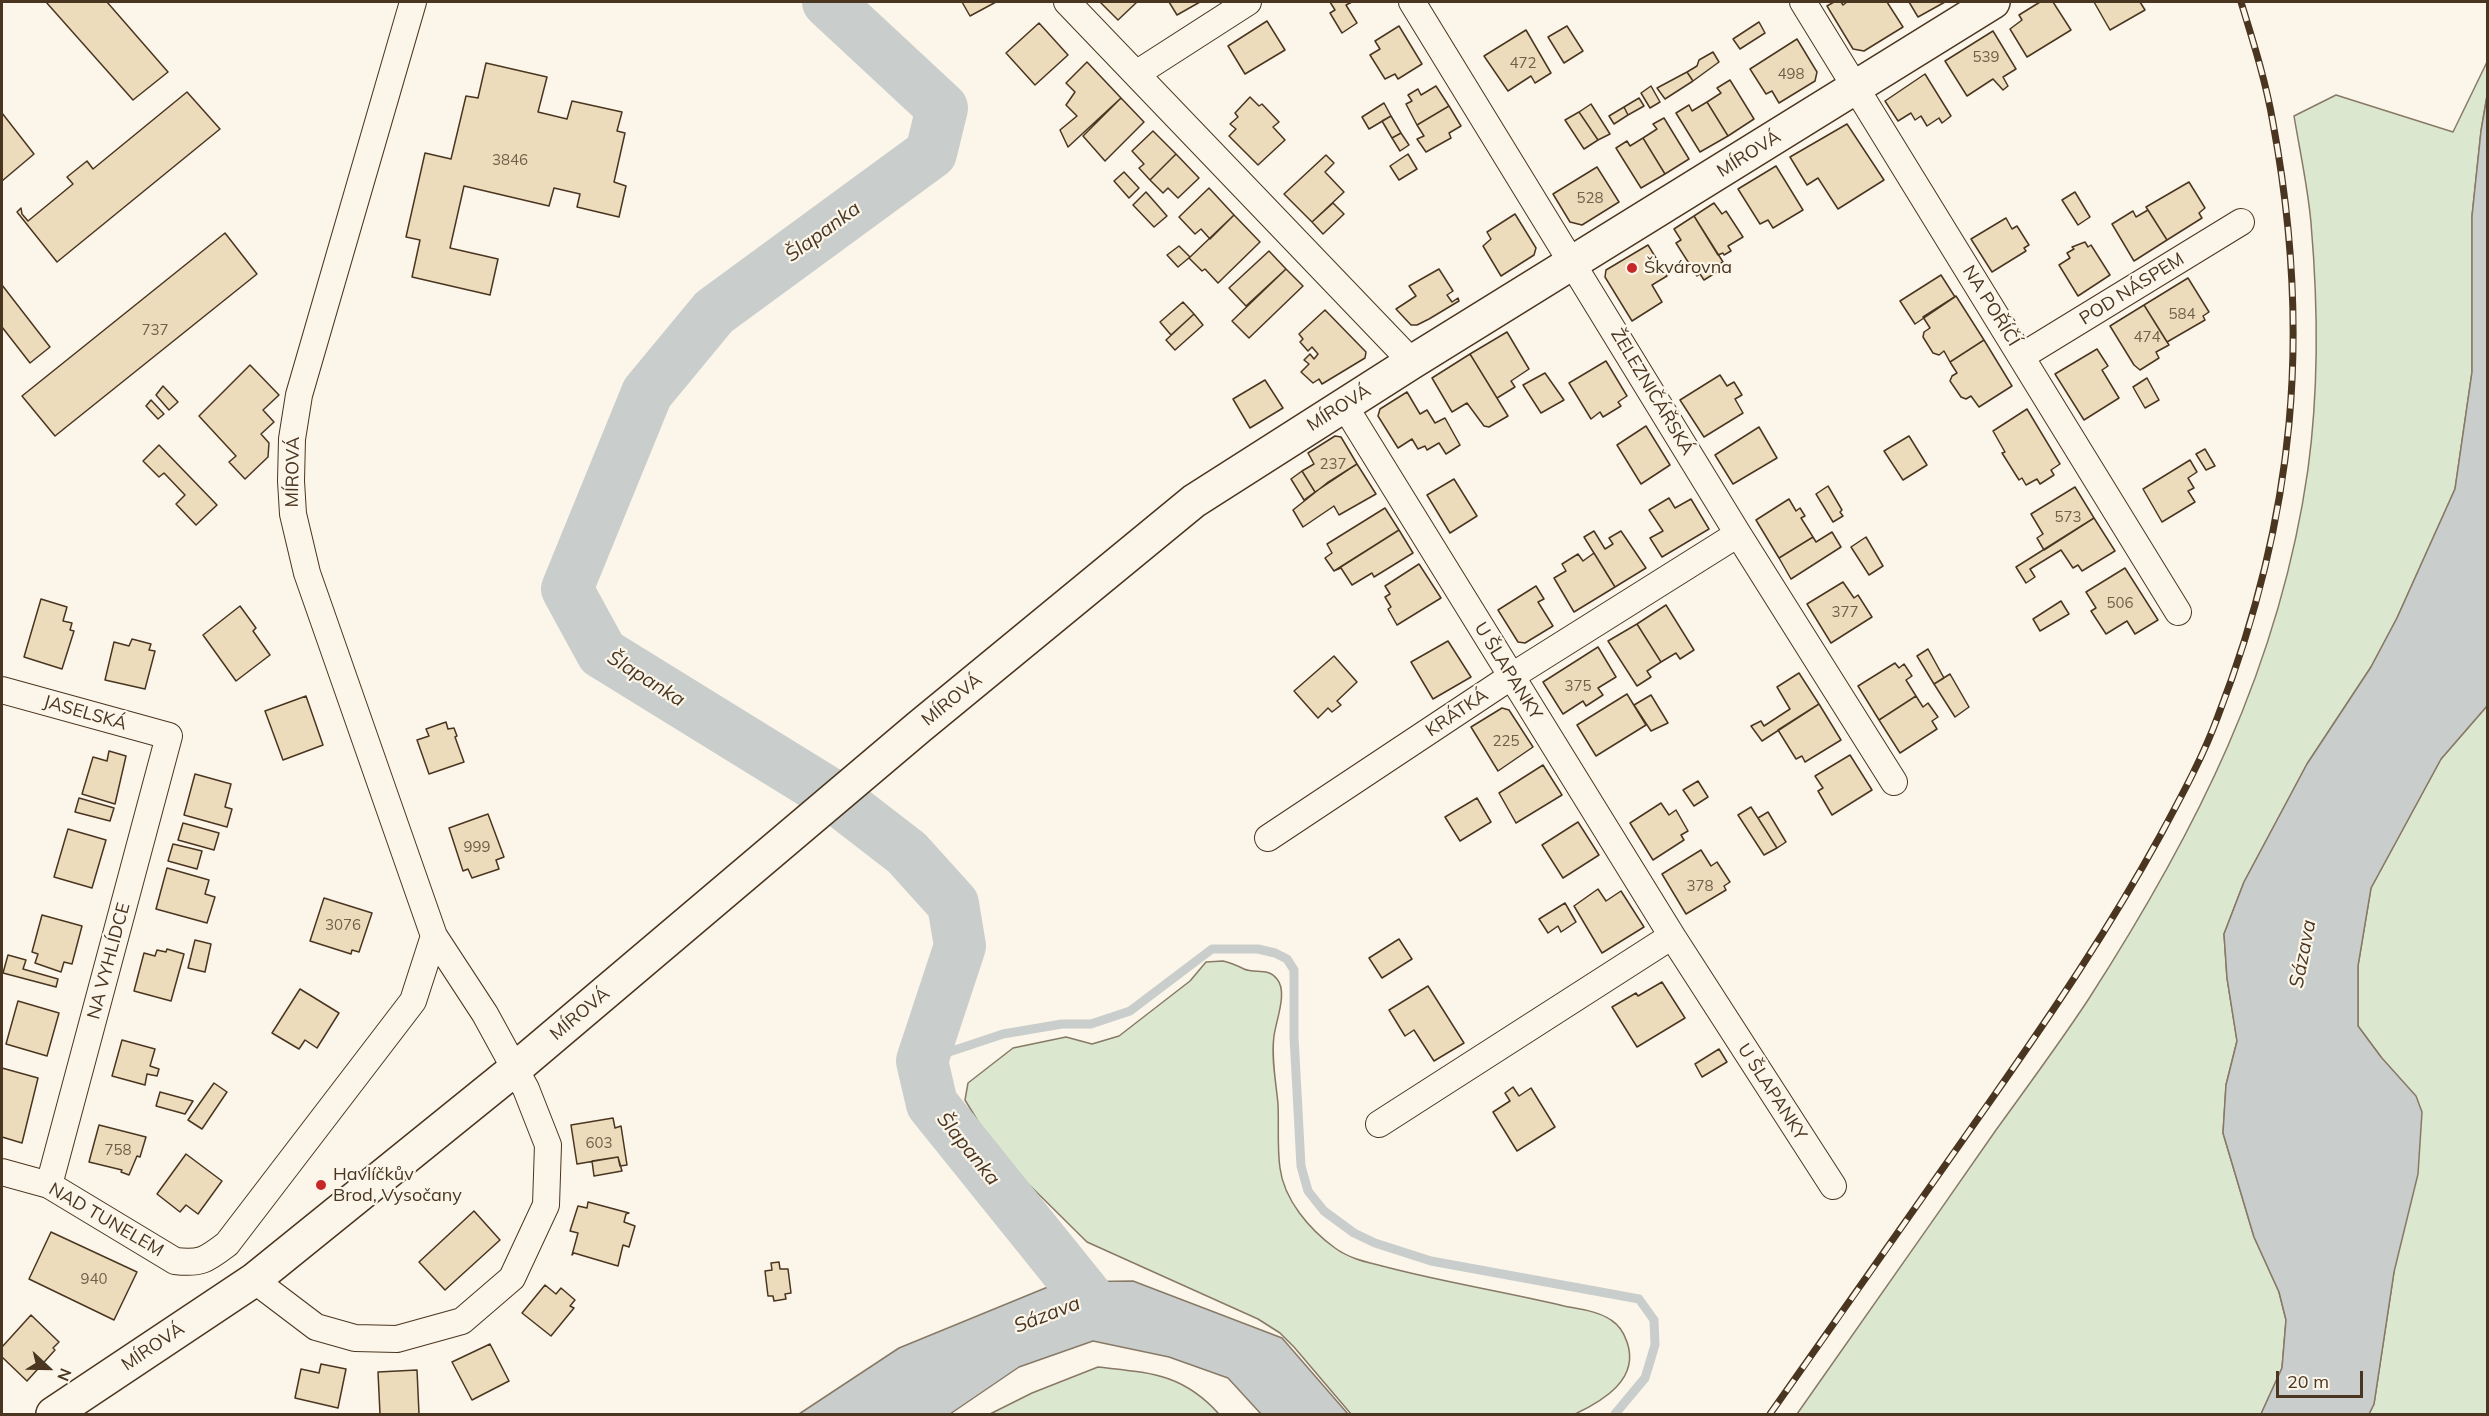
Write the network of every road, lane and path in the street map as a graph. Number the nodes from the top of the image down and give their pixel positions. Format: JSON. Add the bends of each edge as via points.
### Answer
{"nodes":[{"id":1,"x":413,"y":2,"type":"edge"},
{"id":2,"x":1067,"y":2,"type":"edge"},
{"id":3,"x":1248,"y":2,"type":"edge"},
{"id":4,"x":1412,"y":2,"type":"edge"},
{"id":5,"x":1803,"y":2,"type":"edge"},
{"id":6,"x":1993,"y":2,"type":"edge"},
{"id":7,"x":1136,"y":74,"type":"junction"},
{"id":8,"x":1857,"y":87,"type":"junction"},
{"id":9,"x":2241,"y":222,"type":"dead end"},
{"id":10,"x":1573,"y":262,"type":"junction"},
{"id":11,"x":2022,"y":356,"type":"junction"},
{"id":12,"x":1412,"y":362,"type":"junction"},
{"id":13,"x":1344,"y":405,"type":"junction"},
{"id":14,"x":1738,"y":534,"type":"junction"},
{"id":15,"x":2178,"y":612,"type":"dead end"},
{"id":16,"x":1512,"y":676,"type":"junction"},
{"id":17,"x":2,"y":690,"type":"edge"},
{"id":18,"x":169,"y":736,"type":"joint"},
{"id":19,"x":1894,"y":782,"type":"dead end"},
{"id":20,"x":1268,"y":838,"type":"dead end"},
{"id":21,"x":434,"y":936,"type":"junction"},
{"id":22,"x":1672,"y":936,"type":"junction"},
{"id":23,"x":514,"y":1069,"type":"junction"},
{"id":24,"x":1379,"y":1124,"type":"dead end"},
{"id":25,"x":2,"y":1172,"type":"edge"},
{"id":26,"x":49,"y":1185,"type":"junction"},
{"id":27,"x":1833,"y":1186,"type":"dead end"},
{"id":28,"x":254,"y":1280,"type":"junction"},
{"id":29,"x":53,"y":1414,"type":"edge"}],
"edges":[{"from":1,"to":21,"type":"street","name":"MÍROVÁ","via":[[299,395],[291,481],[298,544],[314,595]]},
{"from":2,"to":7,"type":"street"},
{"from":3,"to":7,"type":"street"},
{"from":4,"to":10,"type":"street","name":"ŽELEZNIČÁŘSKÁ"},
{"from":5,"to":8,"type":"street","name":"NA POŘÍČÍ"},
{"from":6,"to":8,"type":"street","name":"MÍROVÁ"},
{"from":7,"to":12,"type":"street"},
{"from":8,"to":10,"type":"street","name":"MÍROVÁ"},
{"from":8,"to":11,"type":"street","name":"NA POŘÍČÍ"},
{"from":9,"to":11,"type":"street","name":"POD NÁSPEM"},
{"from":10,"to":12,"type":"street","name":"MÍROVÁ"},
{"from":10,"to":14,"type":"street","name":"ŽELEZNIČÁŘSKÁ"},
{"from":11,"to":15,"type":"street","name":"NA POŘÍČÍ"},
{"from":12,"to":13,"type":"street","name":"MÍROVÁ"},
{"from":13,"to":16,"type":"street","name":"U ŠLAPANKY"},
{"from":13,"to":23,"type":"street","name":"MÍROVÁ","via":[[1194,501]]},
{"from":14,"to":16,"type":"street","name":"KRÁTKÁ"},
{"from":14,"to":19,"type":"street","name":"ŽELEZNIČÁŘSKÁ"},
{"from":16,"to":20,"type":"street","name":"KRÁTKÁ"},
{"from":16,"to":22,"type":"street","name":"U ŠLAPANKY"},
{"from":17,"to":18,"type":"street","name":"JASELSKÁ"},
{"from":18,"to":26,"type":"street","name":"NA VYHLÍDCE"},
{"from":21,"to":23,"type":"street","name":"MÍROVÁ","via":[[485,1014]]},
{"from":21,"to":26,"type":"street","name":"NAD TUNELEM","via":[[412,1001],[227,1244],[212,1256],[195,1263],[175,1261]]},
{"from":22,"to":24,"type":"street"},
{"from":22,"to":27,"type":"street","name":"U ŠLAPANKY"},
{"from":23,"to":28,"type":"street","name":"MÍROVÁ"},
{"from":23,"to":28,"type":"street","name":"MÍROVÁ","via":[[548,1145],[546,1205],[512,1278],[462,1322],[397,1339],[355,1338],[316,1327]]},
{"from":25,"to":26,"type":"street","name":"NAD TUNELEM"},
{"from":28,"to":29,"type":"street","name":"MÍROVÁ"}]}
